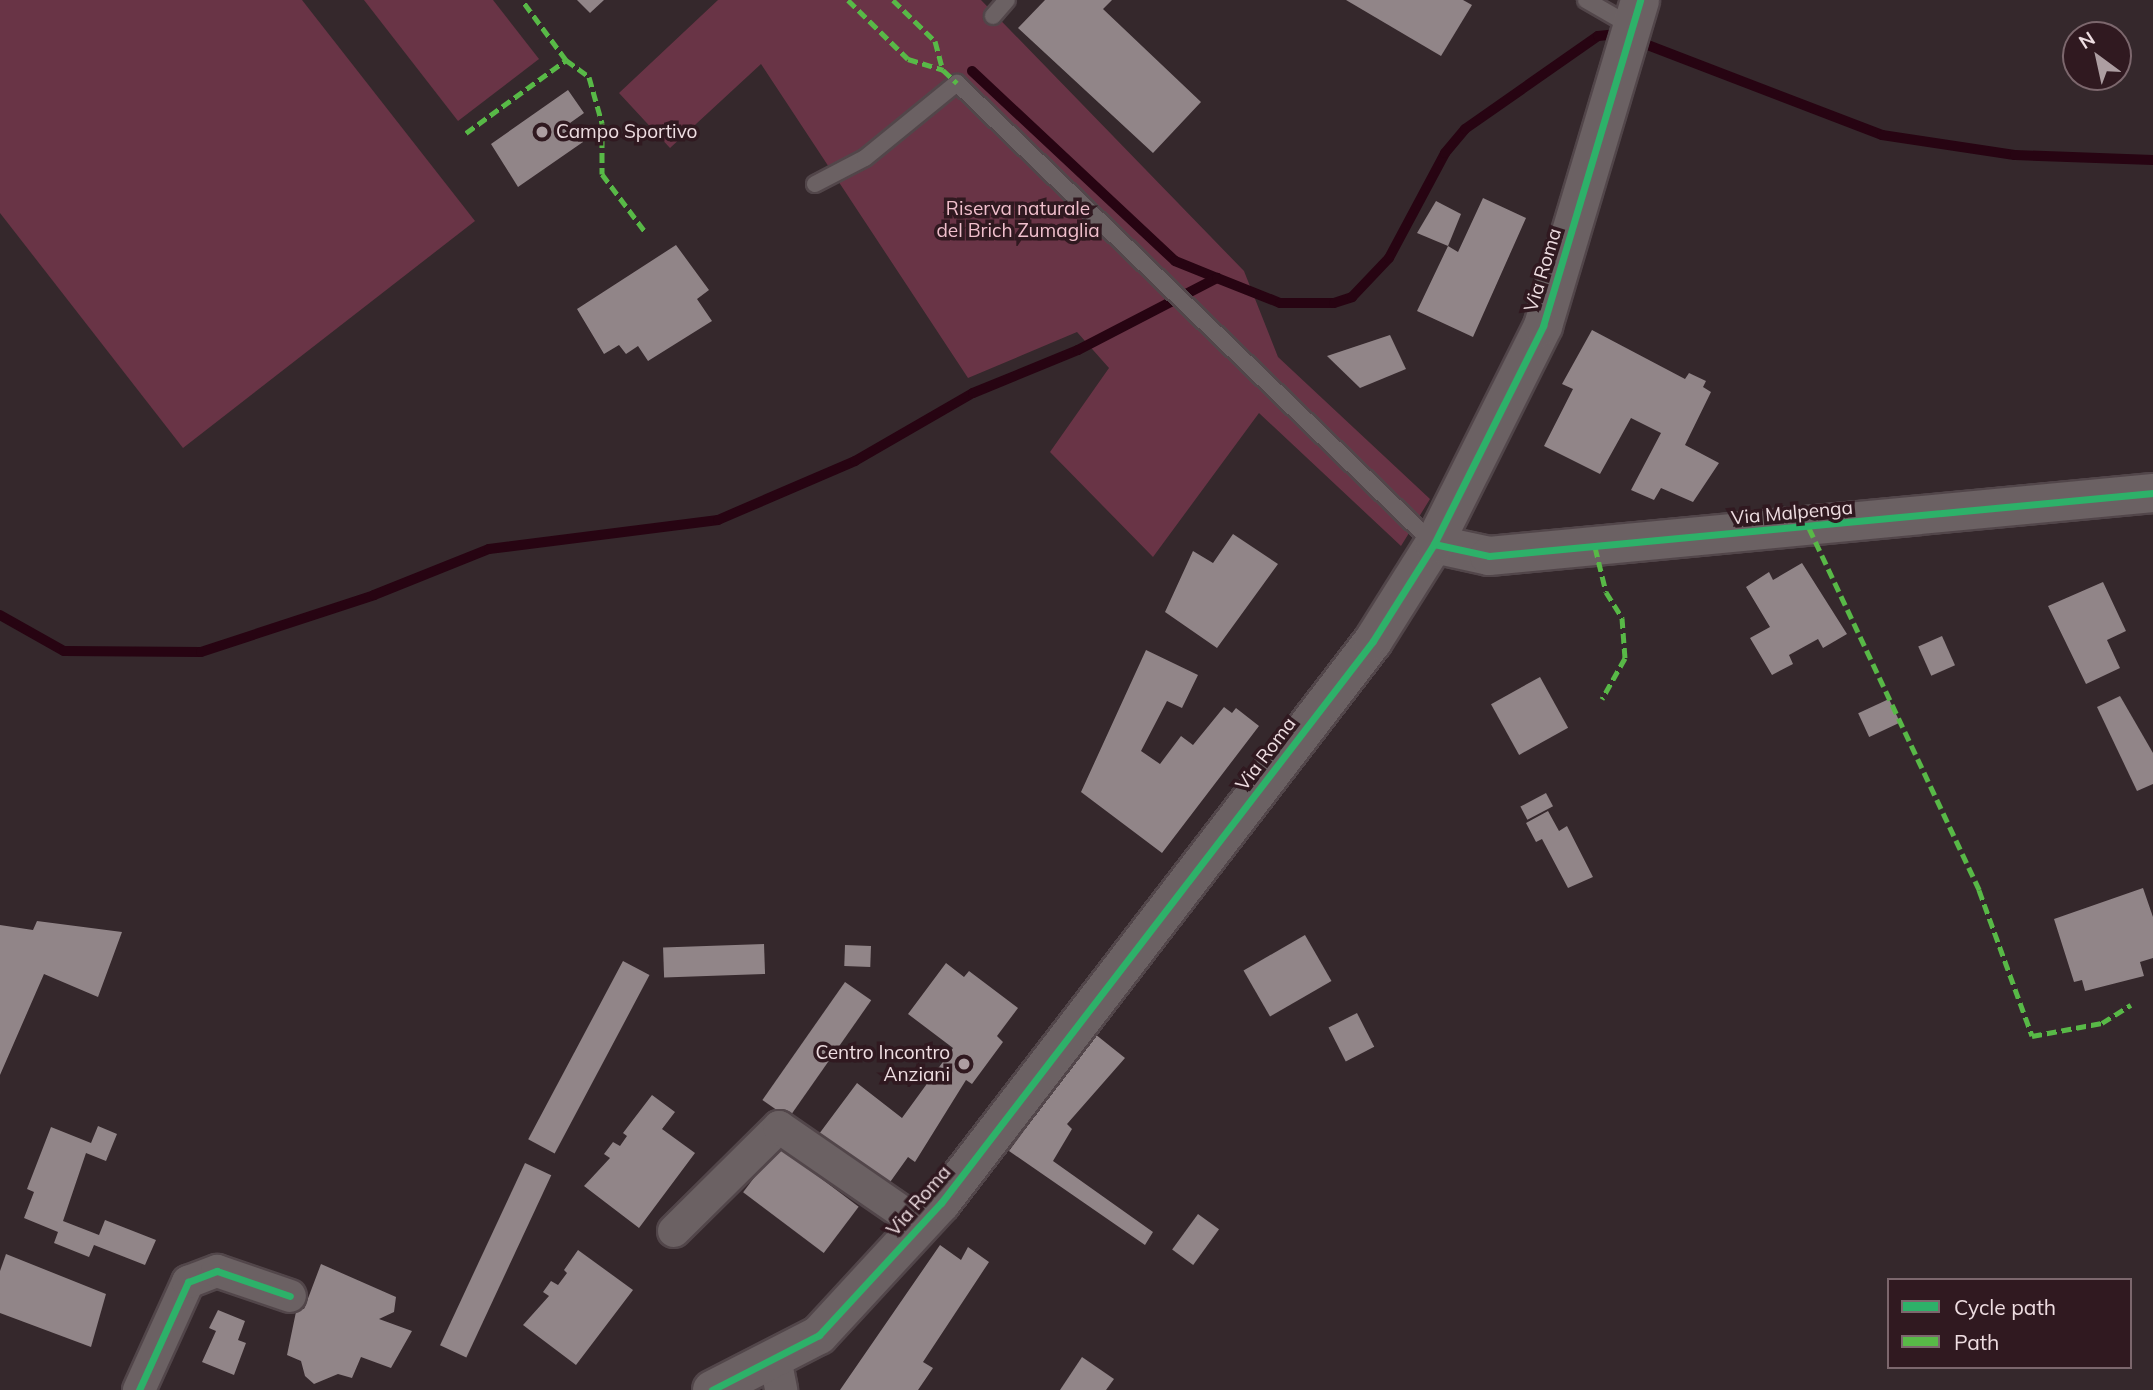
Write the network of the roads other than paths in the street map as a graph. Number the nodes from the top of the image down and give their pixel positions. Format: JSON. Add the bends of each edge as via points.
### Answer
{"nodes":[{"id":1,"x":1007,"y":0,"type":"edge"},
{"id":2,"x":1586,"y":0,"type":"edge"},
{"id":3,"x":993,"y":16,"type":"dead end"},
{"id":4,"x":1634,"y":27,"type":"edge"},
{"id":5,"x":815,"y":184,"type":"dead end"},
{"id":6,"x":2153,"y":493,"type":"edge"},
{"id":7,"x":1434,"y":544,"type":"junction"},
{"id":8,"x":921,"y":1225,"type":"junction"},
{"id":9,"x":674,"y":1231,"type":"dead end"},
{"id":10,"x":290,"y":1296,"type":"dead end"},
{"id":11,"x":778,"y":1374,"type":"edge"},
{"id":12,"x":721,"y":1388,"type":"edge"},
{"id":13,"x":139,"y":1390,"type":"edge"}],
"edges":[{"from":1,"to":3,"type":"lane"},
{"from":2,"to":4,"type":"lane"},
{"from":4,"to":7,"type":"street","name":"Via Roma","via":[[1543,326]]},
{"from":5,"to":7,"type":"lane","via":[[865,158],[957,83]]},
{"from":6,"to":7,"type":"street","name":"Via Malpenga","via":[[1489,556]]},
{"from":7,"to":8,"type":"street","name":"Via Roma","via":[[1373,641]]},
{"from":8,"to":9,"type":"street","via":[[779,1127]]},
{"from":8,"to":11,"type":"street","name":"Via Roma"},
{"from":10,"to":13,"type":"street","via":[[217,1272],[188,1282]]},
{"from":11,"to":12,"type":"street","name":"Via Roma"}]}
